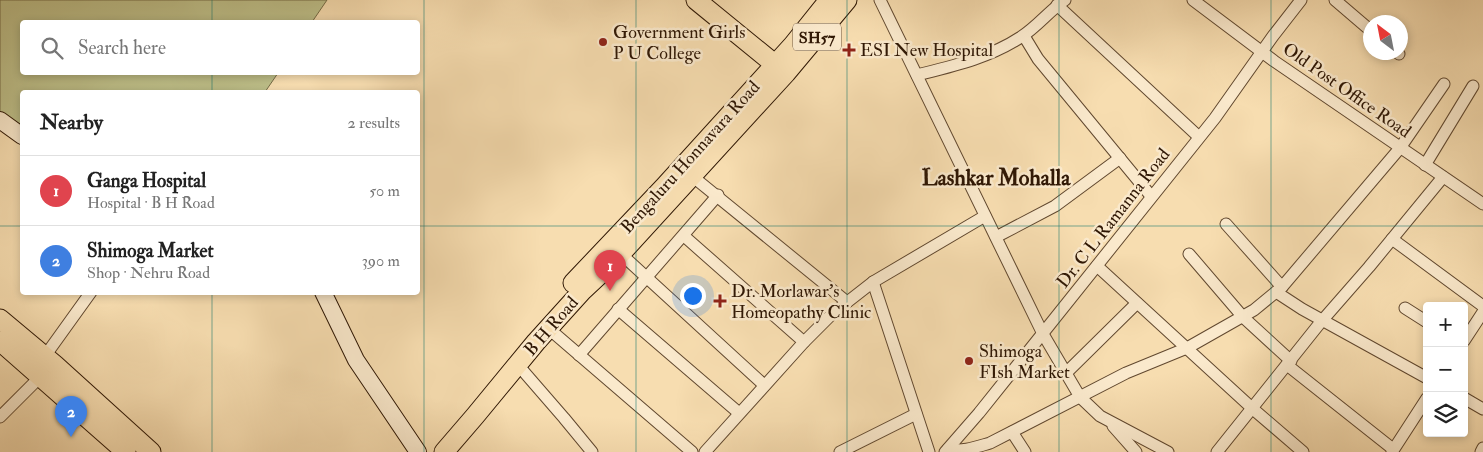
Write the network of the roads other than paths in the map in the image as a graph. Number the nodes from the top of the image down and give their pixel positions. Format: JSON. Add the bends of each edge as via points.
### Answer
{"nodes":[{"id":1,"x":696,"y":0,"type":"edge"},
{"id":2,"x":829,"y":0,"type":"edge"},
{"id":3,"x":848,"y":0,"type":"edge"},
{"id":4,"x":880,"y":0,"type":"edge"},
{"id":5,"x":1193,"y":0,"type":"edge"},
{"id":6,"x":1301,"y":0,"type":"edge"},
{"id":7,"x":1335,"y":0,"type":"edge"},
{"id":8,"x":1061,"y":3,"type":"edge"},
{"id":9,"x":1363,"y":24,"type":"edge"},
{"id":10,"x":1024,"y":36,"type":"junction"},
{"id":11,"x":1261,"y":52,"type":"junction"},
{"id":12,"x":780,"y":69,"type":"junction"},
{"id":13,"x":917,"y":75,"type":"junction"},
{"id":14,"x":1444,"y":84,"type":"dead end"},
{"id":15,"x":1473,"y":86,"type":"dead end"},
{"id":16,"x":0,"y":120,"type":"edge"},
{"id":17,"x":20,"y":135,"type":"edge"},
{"id":18,"x":1199,"y":137,"type":"junction"},
{"id":19,"x":1400,"y":148,"type":"junction"},
{"id":20,"x":1120,"y":158,"type":"junction"},
{"id":21,"x":1426,"y":165,"type":"junction"},
{"id":22,"x":692,"y":176,"type":"junction"},
{"id":23,"x":1443,"y":177,"type":"junction"},
{"id":24,"x":718,"y":195,"type":"junction"},
{"id":25,"x":1152,"y":196,"type":"junction"},
{"id":26,"x":1483,"y":204,"type":"edge"},
{"id":27,"x":985,"y":216,"type":"junction"},
{"id":28,"x":1226,"y":224,"type":"dead end"},
{"id":29,"x":684,"y":236,"type":"junction"},
{"id":30,"x":996,"y":237,"type":"junction"},
{"id":31,"x":1392,"y":239,"type":"junction"},
{"id":32,"x":621,"y":254,"type":"junction"},
{"id":33,"x":1190,"y":254,"type":"dead end"},
{"id":34,"x":1097,"y":266,"type":"junction"},
{"id":35,"x":646,"y":277,"type":"junction"},
{"id":36,"x":873,"y":282,"type":"junction"},
{"id":37,"x":1279,"y":290,"type":"junction"},
{"id":38,"x":89,"y":295,"type":"edge"},
{"id":39,"x":324,"y":295,"type":"edge"},
{"id":40,"x":847,"y":302,"type":"junction"},
{"id":41,"x":1137,"y":303,"type":"junction"},
{"id":42,"x":1483,"y":306,"type":"edge"},
{"id":43,"x":1405,"y":308,"type":"dead end"},
{"id":44,"x":618,"y":309,"type":"junction"},
{"id":45,"x":1483,"y":312,"type":"edge"},
{"id":46,"x":1243,"y":316,"type":"junction"},
{"id":47,"x":0,"y":319,"type":"edge"},
{"id":48,"x":1423,"y":319,"type":"edge"},
{"id":49,"x":1323,"y":320,"type":"junction"},
{"id":50,"x":548,"y":328,"type":"junction"},
{"id":51,"x":1043,"y":334,"type":"junction"},
{"id":52,"x":1468,"y":334,"type":"edge"},
{"id":53,"x":0,"y":341,"type":"edge"},
{"id":54,"x":804,"y":342,"type":"junction"},
{"id":55,"x":1187,"y":348,"type":"junction"},
{"id":56,"x":579,"y":355,"type":"junction"},
{"id":57,"x":45,"y":356,"type":"junction"},
{"id":58,"x":1289,"y":363,"type":"junction"},
{"id":59,"x":518,"y":365,"type":"junction"},
{"id":60,"x":1066,"y":373,"type":"junction"},
{"id":61,"x":41,"y":376,"type":"junction"},
{"id":62,"x":1423,"y":376,"type":"edge"},
{"id":63,"x":764,"y":385,"type":"junction"},
{"id":64,"x":1080,"y":398,"type":"junction"},
{"id":65,"x":1468,"y":400,"type":"edge"},
{"id":66,"x":1423,"y":404,"type":"edge"},
{"id":67,"x":1252,"y":409,"type":"junction"},
{"id":68,"x":1483,"y":409,"type":"edge"},
{"id":69,"x":739,"y":413,"type":"junction"},
{"id":70,"x":916,"y":414,"type":"junction"},
{"id":71,"x":0,"y":417,"type":"edge"},
{"id":72,"x":1108,"y":420,"type":"junction"},
{"id":73,"x":1012,"y":432,"type":"junction"},
{"id":74,"x":1483,"y":448,"type":"edge"},
{"id":75,"x":947,"y":451,"type":"edge"},
{"id":76,"x":1392,"y":451,"type":"edge"},
{"id":77,"x":126,"y":452,"type":"edge"},
{"id":78,"x":151,"y":452,"type":"edge"},
{"id":79,"x":418,"y":452,"type":"edge"},
{"id":80,"x":430,"y":452,"type":"edge"},
{"id":81,"x":444,"y":452,"type":"edge"},
{"id":82,"x":592,"y":452,"type":"edge"},
{"id":83,"x":692,"y":452,"type":"edge"},
{"id":84,"x":704,"y":452,"type":"edge"},
{"id":85,"x":840,"y":452,"type":"edge"},
{"id":86,"x":929,"y":452,"type":"edge"},
{"id":87,"x":1025,"y":452,"type":"edge"},
{"id":88,"x":1136,"y":452,"type":"edge"},
{"id":89,"x":1168,"y":452,"type":"edge"},
{"id":90,"x":1217,"y":452,"type":"edge"},
{"id":91,"x":1303,"y":452,"type":"edge"},
{"id":92,"x":1481,"y":452,"type":"edge"}],
"edges":[{"from":1,"to":12,"type":"main road","number":"SH57"},
{"from":2,"to":12,"type":"main road","number":"SH57","via":[[793,45]]},
{"from":3,"to":12,"type":"main road","number":"SH57"},
{"from":4,"to":13,"type":"street"},
{"from":5,"to":11,"type":"street","name":"Old Post Office Road"},
{"from":6,"to":11,"type":"street","name":"Dr. C L Ramanna Road"},
{"from":7,"to":9,"type":"street"},
{"from":8,"to":10,"type":"street"},
{"from":8,"to":18,"type":"street"},
{"from":10,"to":13,"type":"street","via":[[998,51]]},
{"from":10,"to":20,"type":"street","via":[[1038,59]]},
{"from":11,"to":18,"type":"street","name":"Dr. C L Ramanna Road"},
{"from":11,"to":19,"type":"street","name":"Old Post Office Road"},
{"from":12,"to":22,"type":"main road","name":"B H Road"},
{"from":12,"to":80,"type":"main road","name":"Bengaluru Honnavara Road","via":[[527,334]]},
{"from":13,"to":27,"type":"street"},
{"from":14,"to":19,"type":"street"},
{"from":15,"to":21,"type":"street"},
{"from":16,"to":17,"type":"street"},
{"from":18,"to":25,"type":"street","name":"Dr. C L Ramanna Road"},
{"from":19,"to":21,"type":"street","name":"Old Post Office Road"},
{"from":19,"to":37,"type":"street"},
{"from":20,"to":25,"type":"street"},
{"from":20,"to":30,"type":"street","via":[[1055,206]]},
{"from":21,"to":23,"type":"street","name":"Old Post Office Road"},
{"from":22,"to":24,"type":"street"},
{"from":22,"to":32,"type":"main road","name":"B H Road"},
{"from":23,"to":26,"type":"street","name":"Old Post Office Road"},
{"from":23,"to":31,"type":"street"},
{"from":24,"to":29,"type":"street"},
{"from":24,"to":40,"type":"street"},
{"from":25,"to":34,"type":"street","name":"Dr. C L Ramanna Road"},
{"from":27,"to":30,"type":"street"},
{"from":27,"to":36,"type":"street"},
{"from":28,"to":37,"type":"street"},
{"from":29,"to":35,"type":"street"},
{"from":29,"to":54,"type":"street"},
{"from":30,"to":51,"type":"street"},
{"from":31,"to":42,"type":"street"},
{"from":31,"to":49,"type":"street"},
{"from":32,"to":35,"type":"street"},
{"from":32,"to":50,"type":"main road","name":"B H Road"},
{"from":33,"to":46,"type":"street"},
{"from":34,"to":41,"type":"street"},
{"from":34,"to":51,"type":"street","name":"Dr. C L Ramanna Road"},
{"from":35,"to":44,"type":"street"},
{"from":35,"to":63,"type":"street"},
{"from":36,"to":40,"type":"street"},
{"from":36,"to":70,"type":"street"},
{"from":37,"to":46,"type":"street"},
{"from":37,"to":49,"type":"street"},
{"from":38,"to":57,"type":"street"},
{"from":39,"to":79,"type":"street","via":[[356,360]]},
{"from":40,"to":54,"type":"street"},
{"from":41,"to":55,"type":"street"},
{"from":41,"to":60,"type":"street"},
{"from":43,"to":48,"type":"street"},
{"from":44,"to":56,"type":"street"},
{"from":44,"to":69,"type":"street"},
{"from":45,"to":52,"type":"street"},
{"from":46,"to":55,"type":"street"},
{"from":46,"to":58,"type":"street"},
{"from":47,"to":57,"type":"main road"},
{"from":49,"to":58,"type":"street"},
{"from":49,"to":62,"type":"street"},
{"from":50,"to":56,"type":"street"},
{"from":50,"to":59,"type":"main road","name":"B H Road"},
{"from":51,"to":60,"type":"street"},
{"from":51,"to":75,"type":"street","name":"Dr. C L Ramanna Road"},
{"from":53,"to":61,"type":"main road"},
{"from":54,"to":63,"type":"street"},
{"from":55,"to":64,"type":"street","via":[[1126,373]]},
{"from":55,"to":67,"type":"street"},
{"from":56,"to":83,"type":"street"},
{"from":57,"to":78,"type":"main road"},
{"from":58,"to":67,"type":"street"},
{"from":58,"to":76,"type":"street"},
{"from":59,"to":81,"type":"main road","name":"B H Road"},
{"from":59,"to":82,"type":"street"},
{"from":60,"to":64,"type":"street"},
{"from":61,"to":71,"type":"street"},
{"from":61,"to":77,"type":"main road"},
{"from":63,"to":69,"type":"street"},
{"from":64,"to":72,"type":"street"},
{"from":64,"to":73,"type":"street"},
{"from":65,"to":68,"type":"street"},
{"from":66,"to":76,"type":"street"},
{"from":67,"to":90,"type":"street"},
{"from":67,"to":91,"type":"street"},
{"from":69,"to":84,"type":"street"},
{"from":70,"to":85,"type":"street"},
{"from":70,"to":86,"type":"street"},
{"from":72,"to":88,"type":"street"},
{"from":72,"to":89,"type":"street"},
{"from":73,"to":75,"type":"street","via":[[990,443]]},
{"from":73,"to":87,"type":"street"},
{"from":74,"to":92,"type":"street"}]}
